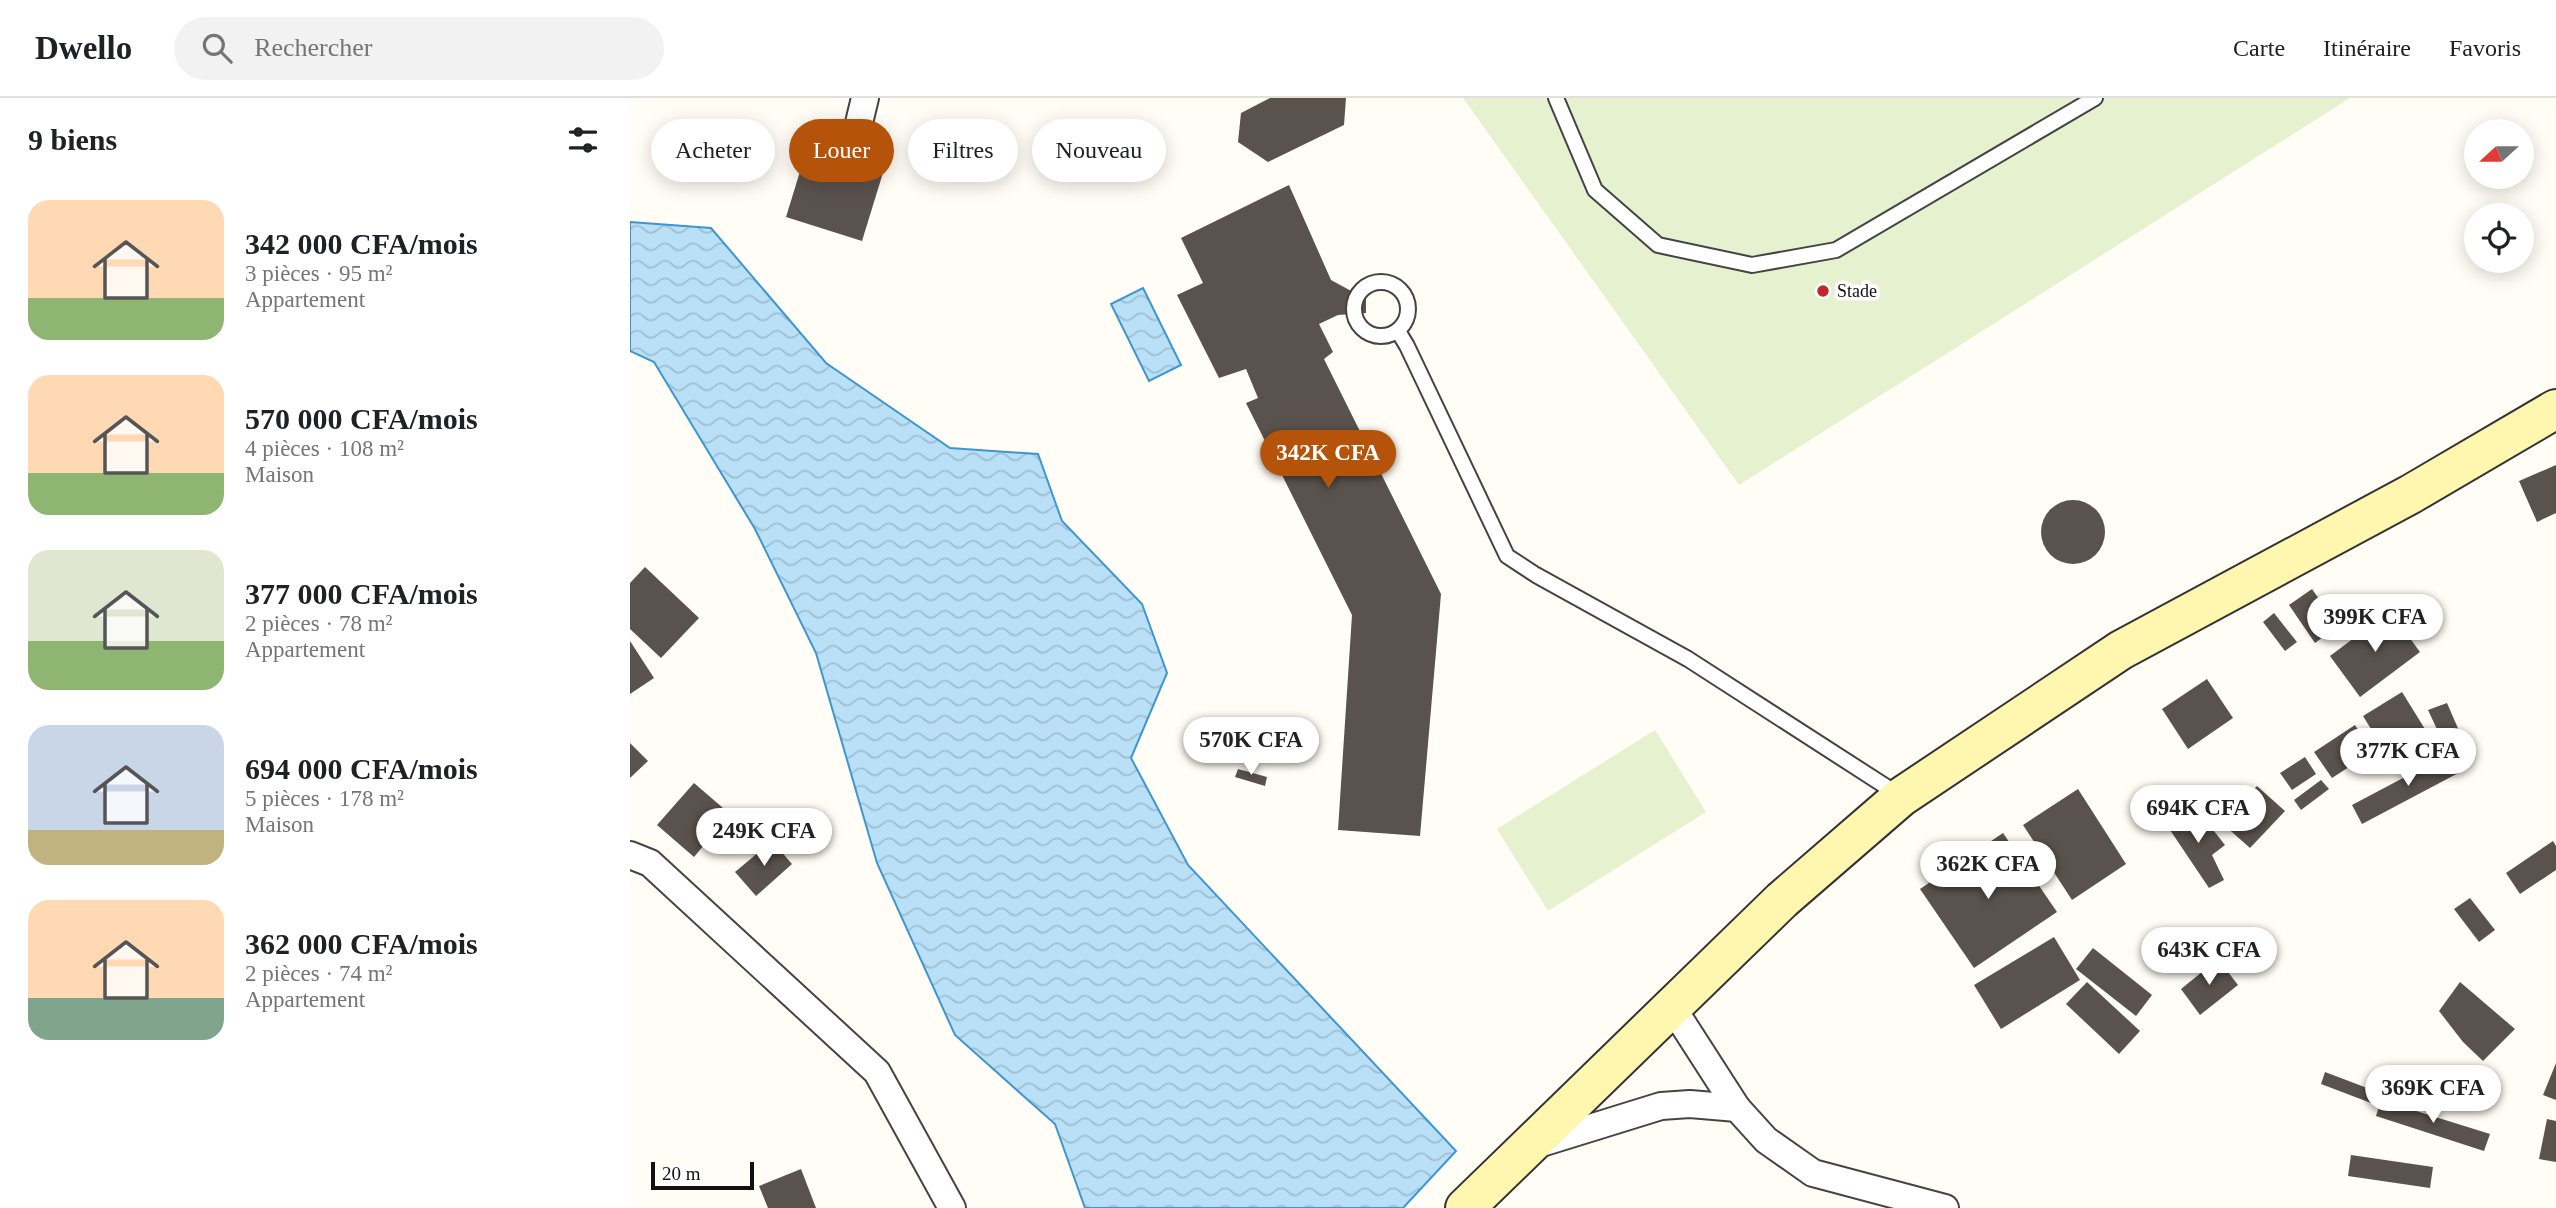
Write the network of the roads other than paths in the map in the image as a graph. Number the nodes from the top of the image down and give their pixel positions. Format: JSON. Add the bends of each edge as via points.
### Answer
{"nodes":[{"id":1,"x":865,"y":98,"type":"edge"},
{"id":2,"x":1556,"y":98,"type":"edge"},
{"id":3,"x":2095,"y":98,"type":"edge"},
{"id":4,"x":860,"y":119,"type":"edge"},
{"id":5,"x":1398,"y":331,"type":"dead end"},
{"id":6,"x":2556,"y":410,"type":"edge"},
{"id":7,"x":1902,"y":797,"type":"junction"},
{"id":8,"x":630,"y":855,"type":"edge"},
{"id":9,"x":1672,"y":1007,"type":"junction"},
{"id":10,"x":1737,"y":1108,"type":"junction"},
{"id":11,"x":1527,"y":1148,"type":"junction"},
{"id":12,"x":952,"y":1208,"type":"edge"},
{"id":13,"x":1465,"y":1208,"type":"edge"},
{"id":14,"x":1945,"y":1208,"type":"edge"}],
"edges":[{"from":1,"to":4,"type":"street"},
{"from":2,"to":3,"type":"lane","via":[[1595,190],[1658,244],[1752,265],[1836,250]]},
{"from":5,"to":7,"type":"lane","via":[[1507,556],[1688,659]]},
{"from":6,"to":7,"type":"main road","via":[[2411,494],[2121,650]]},
{"from":7,"to":9,"type":"main road","via":[[1782,900]]},
{"from":8,"to":12,"type":"street","via":[[650,863],[877,1072]]},
{"from":9,"to":10,"type":"street"},
{"from":9,"to":11,"type":"main road"},
{"from":10,"to":11,"type":"street","via":[[1661,1106]]},
{"from":10,"to":14,"type":"street","via":[[1766,1140],[1813,1173]]},
{"from":11,"to":13,"type":"main road"}]}
